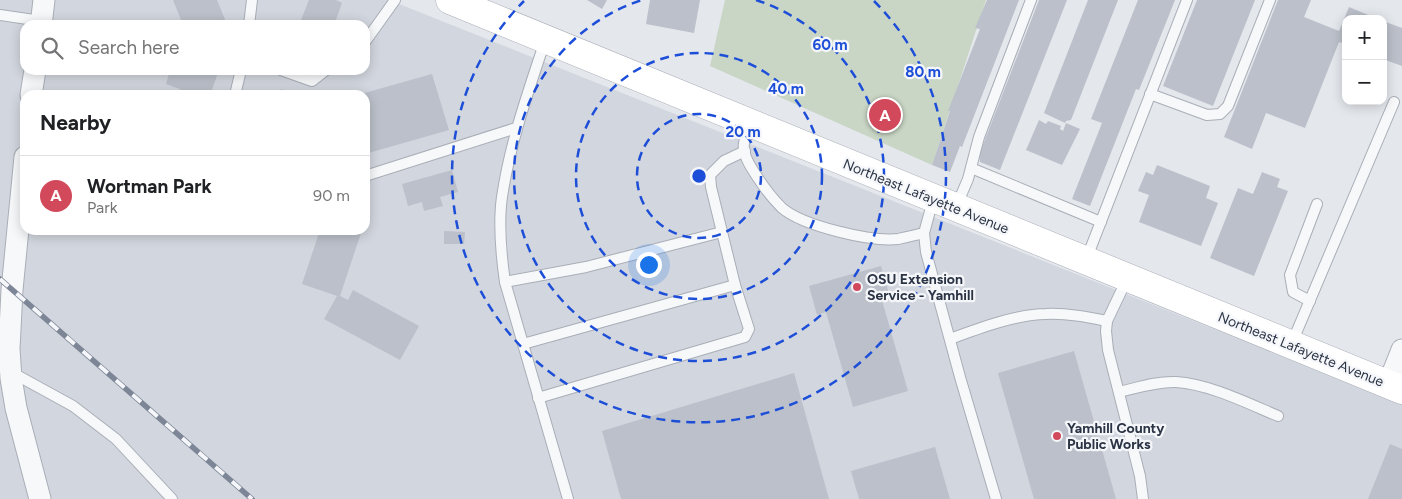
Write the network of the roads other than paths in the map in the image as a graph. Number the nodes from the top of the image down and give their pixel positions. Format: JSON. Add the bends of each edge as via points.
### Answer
{"nodes":[{"id":1,"x":44,"y":0,"type":"edge"},
{"id":2,"x":252,"y":0,"type":"edge"},
{"id":3,"x":395,"y":0,"type":"edge"},
{"id":4,"x":450,"y":0,"type":"edge"},
{"id":5,"x":1031,"y":0,"type":"edge"},
{"id":6,"x":1187,"y":0,"type":"edge"},
{"id":7,"x":1270,"y":0,"type":"edge"},
{"id":8,"x":0,"y":15,"type":"edge"},
{"id":9,"x":26,"y":20,"type":"edge"},
{"id":10,"x":41,"y":20,"type":"edge"},
{"id":11,"x":250,"y":20,"type":"edge"},
{"id":12,"x":370,"y":35,"type":"edge"},
{"id":13,"x":546,"y":40,"type":"junction"},
{"id":14,"x":34,"y":75,"type":"edge"},
{"id":15,"x":240,"y":75,"type":"edge"},
{"id":16,"x":295,"y":75,"type":"edge"},
{"id":17,"x":320,"y":75,"type":"edge"},
{"id":18,"x":32,"y":90,"type":"edge"},
{"id":19,"x":236,"y":90,"type":"edge"},
{"id":20,"x":1150,"y":94,"type":"junction"},
{"id":21,"x":1394,"y":102,"type":"dead end"},
{"id":22,"x":753,"y":125,"type":"junction"},
{"id":23,"x":516,"y":128,"type":"junction"},
{"id":24,"x":745,"y":151,"type":"junction"},
{"id":25,"x":971,"y":168,"type":"junction"},
{"id":26,"x":370,"y":174,"type":"edge"},
{"id":27,"x":944,"y":203,"type":"junction"},
{"id":28,"x":1317,"y":204,"type":"dead end"},
{"id":29,"x":20,"y":208,"type":"edge"},
{"id":30,"x":1101,"y":222,"type":"junction"},
{"id":31,"x":722,"y":232,"type":"junction"},
{"id":32,"x":924,"y":232,"type":"junction"},
{"id":33,"x":1085,"y":261,"type":"junction"},
{"id":34,"x":1127,"y":278,"type":"junction"},
{"id":35,"x":505,"y":282,"type":"junction"},
{"id":36,"x":735,"y":285,"type":"junction"},
{"id":37,"x":1310,"y":301,"type":"junction"},
{"id":38,"x":1107,"y":321,"type":"junction"},
{"id":39,"x":950,"y":339,"type":"junction"},
{"id":40,"x":523,"y":344,"type":"junction"},
{"id":41,"x":1291,"y":345,"type":"junction"},
{"id":42,"x":1402,"y":350,"type":"edge"},
{"id":43,"x":10,"y":371,"type":"junction"},
{"id":44,"x":1395,"y":388,"type":"edge"},
{"id":45,"x":1119,"y":392,"type":"junction"},
{"id":46,"x":538,"y":398,"type":"junction"},
{"id":47,"x":1278,"y":416,"type":"dead end"},
{"id":48,"x":38,"y":498,"type":"edge"},
{"id":49,"x":172,"y":499,"type":"edge"},
{"id":50,"x":568,"y":499,"type":"edge"},
{"id":51,"x":996,"y":499,"type":"edge"},
{"id":52,"x":1143,"y":499,"type":"edge"}],
"edges":[{"from":1,"to":10,"type":"street"},
{"from":2,"to":11,"type":"lane"},
{"from":3,"to":12,"type":"lane"},
{"from":4,"to":13,"type":"main road","name":"Northeast Lafayette Avenue"},
{"from":5,"to":25,"type":"lane","via":[[979,137]]},
{"from":6,"to":20,"type":"lane"},
{"from":7,"to":20,"type":"lane","via":[[1228,106],[1220,114],[1207,114]]},
{"from":8,"to":9,"type":"lane"},
{"from":13,"to":22,"type":"main road","name":"Northeast Lafayette Avenue"},
{"from":13,"to":23,"type":"lane"},
{"from":14,"to":18,"type":"street"},
{"from":15,"to":19,"type":"lane"},
{"from":16,"to":17,"type":"lane","via":[[312,81]]},
{"from":20,"to":30,"type":"lane"},
{"from":21,"to":37,"type":"lane"},
{"from":22,"to":24,"type":"lane","via":[[744,144]]},
{"from":22,"to":27,"type":"main road","name":"Northeast Lafayette Avenue"},
{"from":23,"to":26,"type":"lane"},
{"from":23,"to":35,"type":"lane","via":[[502,198],[500,244]]},
{"from":24,"to":31,"type":"lane","via":[[724,161],[710,175]]},
{"from":24,"to":32,"type":"lane","via":[[763,185],[783,209],[796,216],[819,226],[861,236],[898,239]]},
{"from":25,"to":27,"type":"lane","via":[[968,179]]},
{"from":25,"to":30,"type":"lane"},
{"from":27,"to":32,"type":"lane"},
{"from":27,"to":33,"type":"main road","name":"Northeast Lafayette Avenue"},
{"from":28,"to":37,"type":"lane","via":[[1290,276],[1293,292]]},
{"from":29,"to":43,"type":"street","via":[[12,290]]},
{"from":30,"to":33,"type":"lane"},
{"from":31,"to":35,"type":"lane","via":[[586,267]]},
{"from":31,"to":36,"type":"lane"},
{"from":32,"to":39,"type":"lane","via":[[926,252]]},
{"from":33,"to":34,"type":"main road","name":"Northeast Lafayette Avenue"},
{"from":34,"to":38,"type":"lane"},
{"from":34,"to":41,"type":"main road","name":"Northeast Lafayette Avenue"},
{"from":35,"to":40,"type":"lane"},
{"from":36,"to":40,"type":"lane"},
{"from":36,"to":46,"type":"lane","via":[[748,329],[745,338]]},
{"from":37,"to":41,"type":"lane"},
{"from":38,"to":39,"type":"lane","via":[[1045,314],[1010,320]]},
{"from":38,"to":45,"type":"lane","via":[[1108,350]]},
{"from":39,"to":51,"type":"lane"},
{"from":40,"to":46,"type":"lane"},
{"from":41,"to":44,"type":"main road","name":"Northeast Lafayette Avenue"},
{"from":42,"to":44,"type":"street"},
{"from":43,"to":48,"type":"street"},
{"from":43,"to":49,"type":"lane","via":[[73,406],[116,440]]},
{"from":45,"to":47,"type":"lane","via":[[1150,384],[1176,382],[1203,387]]},
{"from":45,"to":52,"type":"lane"},
{"from":46,"to":50,"type":"lane"}]}
